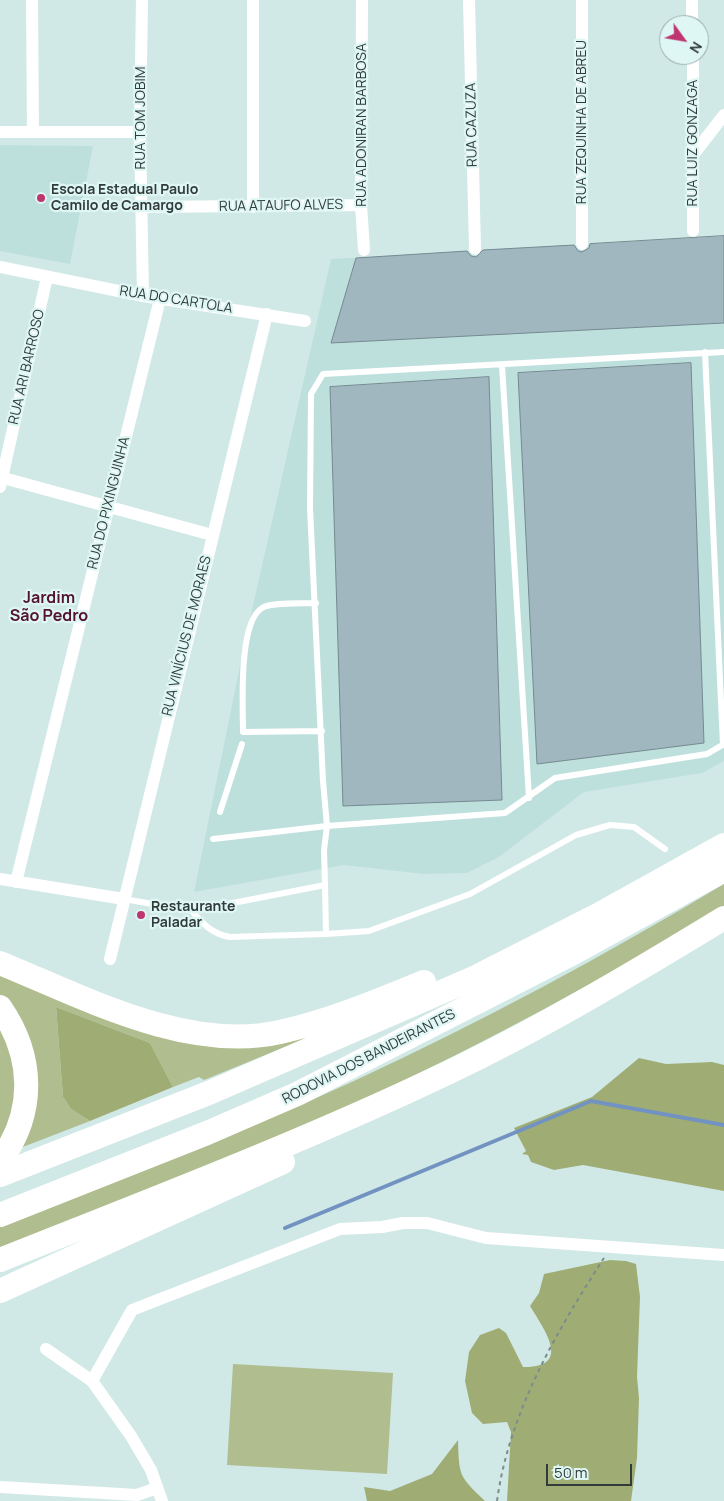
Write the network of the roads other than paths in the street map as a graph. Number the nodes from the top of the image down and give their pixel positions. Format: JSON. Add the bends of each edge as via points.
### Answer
{"nodes":[{"id":1,"x":32,"y":0,"type":"edge"},
{"id":2,"x":142,"y":0,"type":"edge"},
{"id":3,"x":253,"y":0,"type":"edge"},
{"id":4,"x":362,"y":0,"type":"edge"},
{"id":5,"x":470,"y":0,"type":"edge"},
{"id":6,"x":582,"y":0,"type":"edge"},
{"id":7,"x":692,"y":0,"type":"edge"},
{"id":8,"x":692,"y":15,"type":"edge"},
{"id":9,"x":693,"y":65,"type":"edge"},
{"id":10,"x":724,"y":115,"type":"edge"},
{"id":11,"x":0,"y":132,"type":"edge"},
{"id":12,"x":33,"y":132,"type":"junction"},
{"id":13,"x":140,"y":132,"type":"junction"},
{"id":14,"x":694,"y":155,"type":"junction"},
{"id":15,"x":361,"y":205,"type":"junction"},
{"id":16,"x":142,"y":206,"type":"junction"},
{"id":17,"x":253,"y":207,"type":"junction"},
{"id":18,"x":693,"y":231,"type":"dead end"},
{"id":19,"x":582,"y":244,"type":"dead end"},
{"id":20,"x":475,"y":249,"type":"dead end"},
{"id":21,"x":364,"y":250,"type":"dead end"},
{"id":22,"x":0,"y":267,"type":"edge"},
{"id":23,"x":47,"y":277,"type":"junction"},
{"id":24,"x":143,"y":296,"type":"junction"},
{"id":25,"x":160,"y":299,"type":"junction"},
{"id":26,"x":267,"y":314,"type":"junction"},
{"id":27,"x":305,"y":320,"type":"dead end"},
{"id":28,"x":706,"y":352,"type":"junction"},
{"id":29,"x":724,"y":352,"type":"edge"},
{"id":30,"x":502,"y":366,"type":"junction"},
{"id":31,"x":1,"y":481,"type":"edge"},
{"id":32,"x":108,"y":508,"type":"junction"},
{"id":33,"x":212,"y":534,"type":"junction"},
{"id":34,"x":316,"y":603,"type":"junction"},
{"id":35,"x":322,"y":731,"type":"junction"},
{"id":36,"x":242,"y":744,"type":"dead end"},
{"id":37,"x":724,"y":744,"type":"edge"},
{"id":38,"x":529,"y":798,"type":"junction"},
{"id":39,"x":220,"y":812,"type":"dead end"},
{"id":40,"x":327,"y":826,"type":"junction"},
{"id":41,"x":213,"y":839,"type":"dead end"},
{"id":42,"x":724,"y":845,"type":"edge"},
{"id":43,"x":665,"y":849,"type":"dead end"},
{"id":44,"x":724,"y":870,"type":"edge"},
{"id":45,"x":0,"y":879,"type":"edge"},
{"id":46,"x":16,"y":882,"type":"junction"},
{"id":47,"x":325,"y":885,"type":"junction"},
{"id":48,"x":124,"y":899,"type":"junction"},
{"id":49,"x":192,"y":911,"type":"junction"},
{"id":50,"x":598,"y":915,"type":"junction"},
{"id":51,"x":724,"y":918,"type":"edge"},
{"id":52,"x":326,"y":934,"type":"junction"},
{"id":53,"x":110,"y":959,"type":"dead end"},
{"id":54,"x":0,"y":963,"type":"edge"},
{"id":55,"x":0,"y":1007,"type":"edge"},
{"id":56,"x":443,"y":1075,"type":"junction"},
{"id":57,"x":0,"y":1160,"type":"edge"},
{"id":58,"x":0,"y":1175,"type":"edge"},
{"id":59,"x":0,"y":1215,"type":"edge"},
{"id":60,"x":724,"y":1255,"type":"edge"},
{"id":61,"x":0,"y":1260,"type":"edge"},
{"id":62,"x":0,"y":1291,"type":"edge"},
{"id":63,"x":46,"y":1349,"type":"dead end"},
{"id":64,"x":92,"y":1381,"type":"junction"},
{"id":65,"x":0,"y":1487,"type":"edge"},
{"id":66,"x":157,"y":1488,"type":"junction"},
{"id":67,"x":162,"y":1501,"type":"edge"}],
"edges":[{"from":1,"to":12,"type":"street"},
{"from":2,"to":13,"type":"street","name":"RUA TOM JOBIM"},
{"from":3,"to":17,"type":"street"},
{"from":4,"to":15,"type":"street","name":"RUA ADONIRAN BARBOSA"},
{"from":5,"to":20,"type":"street","name":"RUA CAZUZA"},
{"from":6,"to":19,"type":"street","name":"RUA ZEQUINHA DE ABREU"},
{"from":7,"to":8,"type":"street"},
{"from":9,"to":14,"type":"street","name":"RUA LUIZ GONZAGA"},
{"from":10,"to":14,"type":"street"},
{"from":11,"to":12,"type":"street"},
{"from":12,"to":13,"type":"street"},
{"from":13,"to":16,"type":"street","name":"RUA TOM JOBIM"},
{"from":14,"to":18,"type":"street","name":"RUA LUIZ GONZAGA"},
{"from":15,"to":17,"type":"street","name":"RUA ATAUFO ALVES"},
{"from":15,"to":21,"type":"street","name":"RUA ADONIRAN BARBOSA"},
{"from":16,"to":17,"type":"street","name":"RUA ATAUFO ALVES"},
{"from":16,"to":24,"type":"street","name":"RUA TOM JOBIM"},
{"from":22,"to":23,"type":"street","name":"RUA DO CARTOLA"},
{"from":23,"to":24,"type":"street","name":"RUA DO CARTOLA"},
{"from":23,"to":31,"type":"street","name":"RUA ARI BARROSO"},
{"from":24,"to":25,"type":"street","name":"RUA DO CARTOLA"},
{"from":25,"to":26,"type":"street","name":"RUA DO CARTOLA"},
{"from":25,"to":32,"type":"street","name":"RUA DO PIXINGUINHA"},
{"from":26,"to":27,"type":"street","name":"RUA DO CARTOLA"},
{"from":26,"to":33,"type":"street","name":"RUA VINÍCIUS DE MORAES"},
{"from":28,"to":29,"type":"lane"},
{"from":28,"to":30,"type":"lane"},
{"from":28,"to":37,"type":"lane"},
{"from":30,"to":34,"type":"lane","via":[[323,374],[311,394],[310,508]]},
{"from":30,"to":38,"type":"lane"},
{"from":31,"to":32,"type":"street"},
{"from":32,"to":33,"type":"street"},
{"from":32,"to":46,"type":"street","name":"RUA DO PIXINGUINHA"},
{"from":33,"to":48,"type":"street","name":"RUA VINÍCIUS DE MORAES"},
{"from":34,"to":35,"type":"lane","via":[[314,629]]},
{"from":34,"to":35,"type":"lane","via":[[267,606],[255,615],[244,652],[242,732]]},
{"from":35,"to":40,"type":"lane"},
{"from":36,"to":39,"type":"lane"},
{"from":37,"to":38,"type":"lane","via":[[707,754],[555,778]]},
{"from":38,"to":40,"type":"lane","via":[[505,813]]},
{"from":40,"to":41,"type":"lane"},
{"from":40,"to":47,"type":"lane"},
{"from":42,"to":50,"type":"highway"},
{"from":43,"to":52,"type":"lane","via":[[634,827],[610,825],[576,835],[470,894],[369,931]]},
{"from":44,"to":59,"type":"highway","name":"RODOVIA DOS BANDEIRANTES","via":[[575,952],[297,1094]]},
{"from":45,"to":46,"type":"street"},
{"from":46,"to":48,"type":"street"},
{"from":47,"to":49,"type":"lane"},
{"from":47,"to":52,"type":"lane"},
{"from":48,"to":49,"type":"lane"},
{"from":48,"to":53,"type":"street","name":"RUA VINÍCIUS DE MORAES"},
{"from":49,"to":52,"type":"lane","via":[[218,935]]},
{"from":50,"to":54,"type":"highway","via":[[357,1009],[279,1032],[202,1034],[160,1026]]},
{"from":50,"to":58,"type":"highway","via":[[476,977],[220,1088]]},
{"from":51,"to":56,"type":"highway","via":[[604,991]]},
{"from":55,"to":57,"type":"highway","via":[[14,1026],[27,1080],[25,1106],[18,1130]]},
{"from":56,"to":61,"type":"highway","via":[[222,1172]]},
{"from":56,"to":62,"type":"highway","via":[[333,1138]]},
{"from":60,"to":64,"type":"street","via":[[486,1238],[427,1223],[340,1229],[132,1310]]},
{"from":63,"to":64,"type":"street"},
{"from":64,"to":66,"type":"street","via":[[131,1436],[151,1470]]},
{"from":65,"to":66,"type":"street","via":[[137,1495]]},
{"from":66,"to":67,"type":"street"}]}
